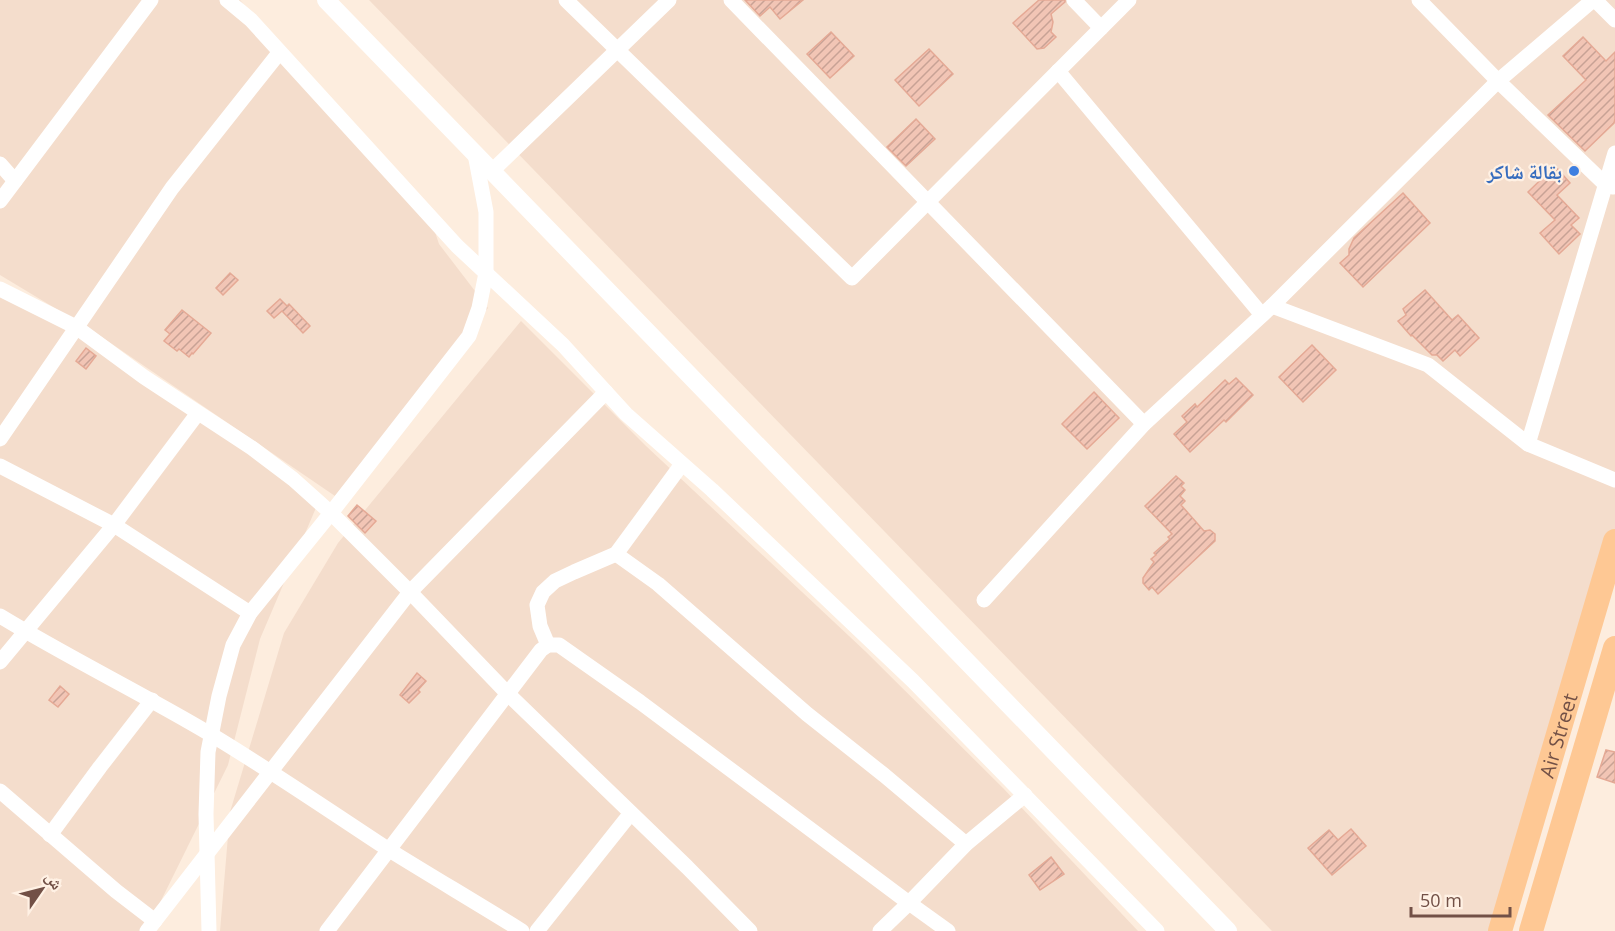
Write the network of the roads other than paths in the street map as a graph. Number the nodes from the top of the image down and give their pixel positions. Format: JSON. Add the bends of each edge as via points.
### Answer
{"nodes":[{"id":1,"x":151,"y":0,"type":"edge"},
{"id":2,"x":227,"y":0,"type":"edge"},
{"id":3,"x":326,"y":0,"type":"edge"},
{"id":4,"x":566,"y":0,"type":"edge"},
{"id":5,"x":669,"y":0,"type":"edge"},
{"id":6,"x":731,"y":0,"type":"edge"},
{"id":7,"x":1074,"y":0,"type":"edge"},
{"id":8,"x":1129,"y":0,"type":"edge"},
{"id":9,"x":1419,"y":0,"type":"edge"},
{"id":10,"x":1594,"y":0,"type":"edge"},
{"id":11,"x":1615,"y":20,"type":"edge"},
{"id":12,"x":1101,"y":28,"type":"junction"},
{"id":13,"x":617,"y":50,"type":"junction"},
{"id":14,"x":279,"y":53,"type":"junction"},
{"id":15,"x":1058,"y":71,"type":"junction"},
{"id":16,"x":1498,"y":81,"type":"junction"},
{"id":17,"x":1615,"y":153,"type":"edge"},
{"id":18,"x":475,"y":154,"type":"junction"},
{"id":19,"x":0,"y":164,"type":"edge"},
{"id":20,"x":492,"y":171,"type":"junction"},
{"id":21,"x":15,"y":181,"type":"junction"},
{"id":22,"x":1610,"y":186,"type":"edge"},
{"id":23,"x":0,"y":201,"type":"edge"},
{"id":24,"x":928,"y":202,"type":"junction"},
{"id":25,"x":486,"y":273,"type":"junction"},
{"id":26,"x":0,"y":289,"type":"edge"},
{"id":27,"x":1267,"y":311,"type":"junction"},
{"id":28,"x":76,"y":327,"type":"junction"},
{"id":29,"x":606,"y":392,"type":"junction"},
{"id":30,"x":198,"y":413,"type":"junction"},
{"id":31,"x":1144,"y":424,"type":"junction"},
{"id":32,"x":0,"y":439,"type":"edge"},
{"id":33,"x":1528,"y":444,"type":"junction"},
{"id":34,"x":682,"y":464,"type":"junction"},
{"id":35,"x":0,"y":466,"type":"edge"},
{"id":36,"x":1615,"y":480,"type":"edge"},
{"id":37,"x":331,"y":513,"type":"junction"},
{"id":38,"x":114,"y":525,"type":"junction"},
{"id":39,"x":1615,"y":541,"type":"edge"},
{"id":40,"x":616,"y":554,"type":"junction"},
{"id":41,"x":410,"y":592,"type":"junction"},
{"id":42,"x":984,"y":600,"type":"dead end"},
{"id":43,"x":249,"y":613,"type":"junction"},
{"id":44,"x":0,"y":616,"type":"edge"},
{"id":45,"x":25,"y":631,"type":"junction"},
{"id":46,"x":548,"y":645,"type":"junction"},
{"id":47,"x":1615,"y":648,"type":"edge"},
{"id":48,"x":0,"y":662,"type":"edge"},
{"id":49,"x":507,"y":693,"type":"junction"},
{"id":50,"x":152,"y":700,"type":"junction"},
{"id":51,"x":211,"y":735,"type":"junction"},
{"id":52,"x":270,"y":771,"type":"junction"},
{"id":53,"x":0,"y":791,"type":"edge"},
{"id":54,"x":1025,"y":795,"type":"junction"},
{"id":55,"x":631,"y":813,"type":"junction"},
{"id":56,"x":50,"y":835,"type":"junction"},
{"id":57,"x":966,"y":844,"type":"junction"},
{"id":58,"x":388,"y":849,"type":"junction"},
{"id":59,"x":208,"y":852,"type":"junction"},
{"id":60,"x":909,"y":903,"type":"junction"},
{"id":61,"x":151,"y":926,"type":"edge"},
{"id":62,"x":335,"y":929,"type":"edge"},
{"id":63,"x":208,"y":931,"type":"edge"},
{"id":64,"x":522,"y":931,"type":"edge"},
{"id":65,"x":537,"y":931,"type":"edge"},
{"id":66,"x":750,"y":931,"type":"edge"},
{"id":67,"x":880,"y":931,"type":"edge"},
{"id":68,"x":948,"y":931,"type":"edge"},
{"id":69,"x":1157,"y":931,"type":"edge"},
{"id":70,"x":1228,"y":931,"type":"edge"},
{"id":71,"x":1500,"y":931,"type":"edge"},
{"id":72,"x":1531,"y":931,"type":"edge"}],
"edges":[{"from":1,"to":21,"type":"street"},
{"from":2,"to":14,"type":"street"},
{"from":3,"to":18,"type":"street"},
{"from":4,"to":13,"type":"street"},
{"from":5,"to":13,"type":"street"},
{"from":6,"to":24,"type":"street"},
{"from":7,"to":12,"type":"street"},
{"from":8,"to":12,"type":"street"},
{"from":9,"to":16,"type":"street"},
{"from":10,"to":11,"type":"street"},
{"from":10,"to":16,"type":"street"},
{"from":12,"to":15,"type":"street"},
{"from":13,"to":20,"type":"street"},
{"from":13,"to":24,"type":"street","via":[[852,278]]},
{"from":14,"to":25,"type":"street"},
{"from":14,"to":28,"type":"street","via":[[172,188]]},
{"from":15,"to":24,"type":"street"},
{"from":15,"to":27,"type":"street"},
{"from":16,"to":22,"type":"street"},
{"from":16,"to":27,"type":"street"},
{"from":17,"to":22,"type":"street"},
{"from":18,"to":20,"type":"street"},
{"from":18,"to":25,"type":"street","via":[[486,212]]},
{"from":19,"to":21,"type":"street"},
{"from":20,"to":70,"type":"street"},
{"from":21,"to":23,"type":"street"},
{"from":22,"to":33,"type":"street"},
{"from":24,"to":31,"type":"street"},
{"from":25,"to":29,"type":"street","via":[[563,345]]},
{"from":25,"to":37,"type":"street","via":[[469,336]]},
{"from":26,"to":28,"type":"street"},
{"from":27,"to":31,"type":"street"},
{"from":27,"to":33,"type":"street","via":[[1428,365]]},
{"from":28,"to":30,"type":"street"},
{"from":28,"to":32,"type":"street"},
{"from":29,"to":34,"type":"street"},
{"from":29,"to":41,"type":"street"},
{"from":30,"to":37,"type":"street","via":[[269,460]]},
{"from":30,"to":38,"type":"street"},
{"from":31,"to":42,"type":"street"},
{"from":33,"to":36,"type":"street"},
{"from":34,"to":40,"type":"street"},
{"from":34,"to":54,"type":"street","via":[[913,681]]},
{"from":35,"to":38,"type":"street"},
{"from":37,"to":41,"type":"street"},
{"from":37,"to":43,"type":"street"},
{"from":38,"to":43,"type":"street"},
{"from":38,"to":45,"type":"street"},
{"from":39,"to":71,"type":"main road","name":"Air Street"},
{"from":40,"to":46,"type":"street","via":[[555,581],[543,592],[537,605]]},
{"from":40,"to":57,"type":"street","via":[[658,584],[807,714]]},
{"from":41,"to":49,"type":"street"},
{"from":41,"to":52,"type":"street"},
{"from":43,"to":51,"type":"street","via":[[233,645]]},
{"from":44,"to":45,"type":"street"},
{"from":45,"to":48,"type":"street"},
{"from":45,"to":50,"type":"street"},
{"from":46,"to":49,"type":"street"},
{"from":46,"to":60,"type":"street","via":[[559,645],[640,702]]},
{"from":47,"to":72,"type":"main road","name":"Air Street"},
{"from":49,"to":55,"type":"street"},
{"from":49,"to":58,"type":"street"},
{"from":50,"to":51,"type":"street"},
{"from":50,"to":56,"type":"street"},
{"from":51,"to":52,"type":"street"},
{"from":51,"to":59,"type":"street","via":[[207,762]]},
{"from":52,"to":58,"type":"street"},
{"from":52,"to":59,"type":"street"},
{"from":53,"to":56,"type":"street"},
{"from":54,"to":57,"type":"street"},
{"from":54,"to":69,"type":"street"},
{"from":55,"to":65,"type":"street"},
{"from":55,"to":66,"type":"street"},
{"from":56,"to":61,"type":"street"},
{"from":57,"to":60,"type":"street"},
{"from":58,"to":62,"type":"street"},
{"from":58,"to":64,"type":"street"},
{"from":59,"to":61,"type":"street"},
{"from":59,"to":63,"type":"street"},
{"from":60,"to":67,"type":"street"},
{"from":60,"to":68,"type":"street"}]}
